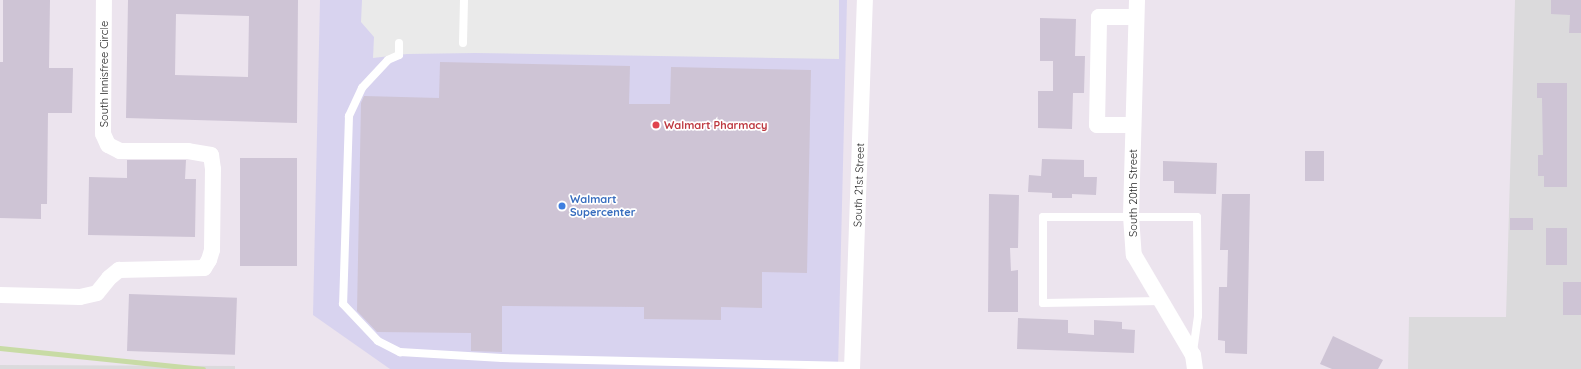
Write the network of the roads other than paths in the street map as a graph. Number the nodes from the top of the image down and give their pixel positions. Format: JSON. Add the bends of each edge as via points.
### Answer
{"nodes":[{"id":1,"x":104,"y":0,"type":"edge"},
{"id":2,"x":464,"y":0,"type":"edge"},
{"id":3,"x":865,"y":0,"type":"edge"},
{"id":4,"x":1137,"y":0,"type":"edge"},
{"id":5,"x":1136,"y":17,"type":"junction"},
{"id":6,"x":399,"y":43,"type":"dead end"},
{"id":7,"x":463,"y":43,"type":"dead end"},
{"id":8,"x":1133,"y":125,"type":"junction"},
{"id":9,"x":1131,"y":216,"type":"junction"},
{"id":10,"x":0,"y":295,"type":"edge"},
{"id":11,"x":1162,"y":301,"type":"junction"},
{"id":12,"x":1194,"y":362,"type":"edge"},
{"id":13,"x":852,"y":367,"type":"edge"}],
"edges":[{"from":1,"to":10,"type":"street","name":"South Innisfree Circle","via":[[103,134],[108,145],[120,151],[211,155],[210,260],[204,268],[119,270],[97,293],[80,297]]},
{"from":2,"to":7,"type":"lane"},
{"from":3,"to":13,"type":"street","name":"South 21st Street"},
{"from":4,"to":5,"type":"street","name":"South 20th Street"},
{"from":5,"to":8,"type":"street","name":"South 20th Street"},
{"from":5,"to":8,"type":"street","via":[[1099,17],[1097,125]]},
{"from":6,"to":13,"type":"lane","via":[[399,55],[388,60],[362,88],[348,116],[343,304],[378,341],[400,352],[502,358]]},
{"from":8,"to":9,"type":"street","name":"South 20th Street"},
{"from":9,"to":11,"type":"street","name":"South 20th Street","via":[[1134,255]]},
{"from":9,"to":11,"type":"lane","via":[[1043,217],[1043,303]]},
{"from":9,"to":12,"type":"lane","via":[[1197,217],[1198,316]]},
{"from":11,"to":12,"type":"street","name":"South 20th Street"}]}
